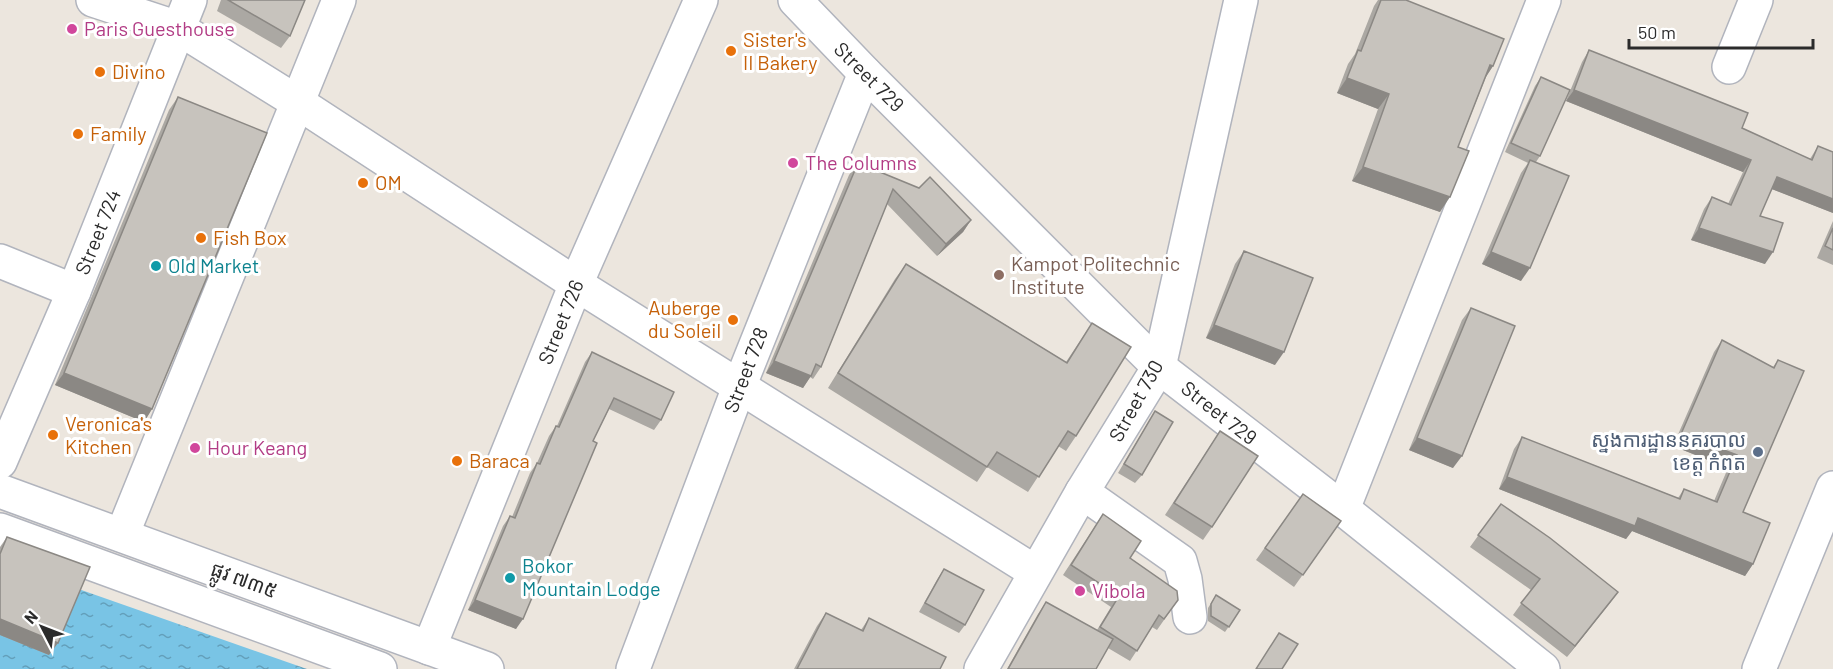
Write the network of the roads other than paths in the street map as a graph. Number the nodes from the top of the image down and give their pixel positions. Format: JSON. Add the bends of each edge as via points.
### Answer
{"nodes":[{"id":1,"x":93,"y":0,"type":"edge"},
{"id":2,"x":339,"y":0,"type":"edge"},
{"id":3,"x":701,"y":0,"type":"edge"},
{"id":4,"x":795,"y":0,"type":"edge"},
{"id":5,"x":1241,"y":0,"type":"edge"},
{"id":6,"x":1756,"y":0,"type":"edge"},
{"id":7,"x":1542,"y":1,"type":"edge"},
{"id":8,"x":184,"y":14,"type":"edge"},
{"id":9,"x":1729,"y":67,"type":"dead end"},
{"id":10,"x":865,"y":73,"type":"junction"},
{"id":11,"x":297,"y":102,"type":"junction"},
{"id":12,"x":0,"y":261,"type":"edge"},
{"id":13,"x":576,"y":284,"type":"junction"},
{"id":14,"x":74,"y":291,"type":"junction"},
{"id":15,"x":1160,"y":367,"type":"junction"},
{"id":16,"x":739,"y":387,"type":"junction"},
{"id":17,"x":0,"y":462,"type":"edge"},
{"id":18,"x":1833,"y":488,"type":"edge"},
{"id":19,"x":0,"y":491,"type":"edge"},
{"id":20,"x":1082,"y":492,"type":"junction"},
{"id":21,"x":1344,"y":509,"type":"junction"},
{"id":22,"x":0,"y":530,"type":"edge"},
{"id":23,"x":122,"y":535,"type":"junction"},
{"id":24,"x":1035,"y":572,"type":"junction"},
{"id":25,"x":1190,"y":617,"type":"dead end"},
{"id":26,"x":429,"y":648,"type":"junction"},
{"id":27,"x":380,"y":669,"type":"edge"},
{"id":28,"x":487,"y":669,"type":"edge"},
{"id":29,"x":633,"y":669,"type":"edge"},
{"id":30,"x":981,"y":669,"type":"edge"},
{"id":31,"x":1543,"y":669,"type":"edge"},
{"id":32,"x":1759,"y":669,"type":"edge"}],
"edges":[{"from":1,"to":8,"type":"street"},
{"from":2,"to":11,"type":"street"},
{"from":3,"to":13,"type":"street","name":"Street 726"},
{"from":4,"to":10,"type":"street","name":"Street 729"},
{"from":5,"to":15,"type":"street","name":"Street 730"},
{"from":6,"to":9,"type":"street"},
{"from":7,"to":21,"type":"street"},
{"from":8,"to":11,"type":"street"},
{"from":8,"to":14,"type":"street","name":"Street 724"},
{"from":10,"to":15,"type":"street","name":"Street 729"},
{"from":10,"to":16,"type":"street","name":"Street 728"},
{"from":11,"to":13,"type":"street"},
{"from":11,"to":23,"type":"street"},
{"from":12,"to":14,"type":"street"},
{"from":13,"to":16,"type":"street"},
{"from":13,"to":26,"type":"street","name":"Street 726"},
{"from":14,"to":17,"type":"street","name":"Street 724"},
{"from":15,"to":20,"type":"street","name":"Street 730"},
{"from":15,"to":21,"type":"street","name":"Street 729"},
{"from":16,"to":24,"type":"street"},
{"from":16,"to":29,"type":"street","name":"Street 728"},
{"from":18,"to":32,"type":"street"},
{"from":19,"to":23,"type":"street","name":"ផ្លូវ ៧៣៥"},
{"from":20,"to":24,"type":"street","name":"Street 730"},
{"from":20,"to":25,"type":"street","via":[[1180,561]]},
{"from":21,"to":31,"type":"street","name":"Street 729"},
{"from":22,"to":27,"type":"street"},
{"from":23,"to":26,"type":"street","name":"ផ្លូវ ៧៣៥"},
{"from":24,"to":30,"type":"street","name":"Street 730"},
{"from":26,"to":28,"type":"street","name":"ផ្លូវ ៧៣៥"}]}
